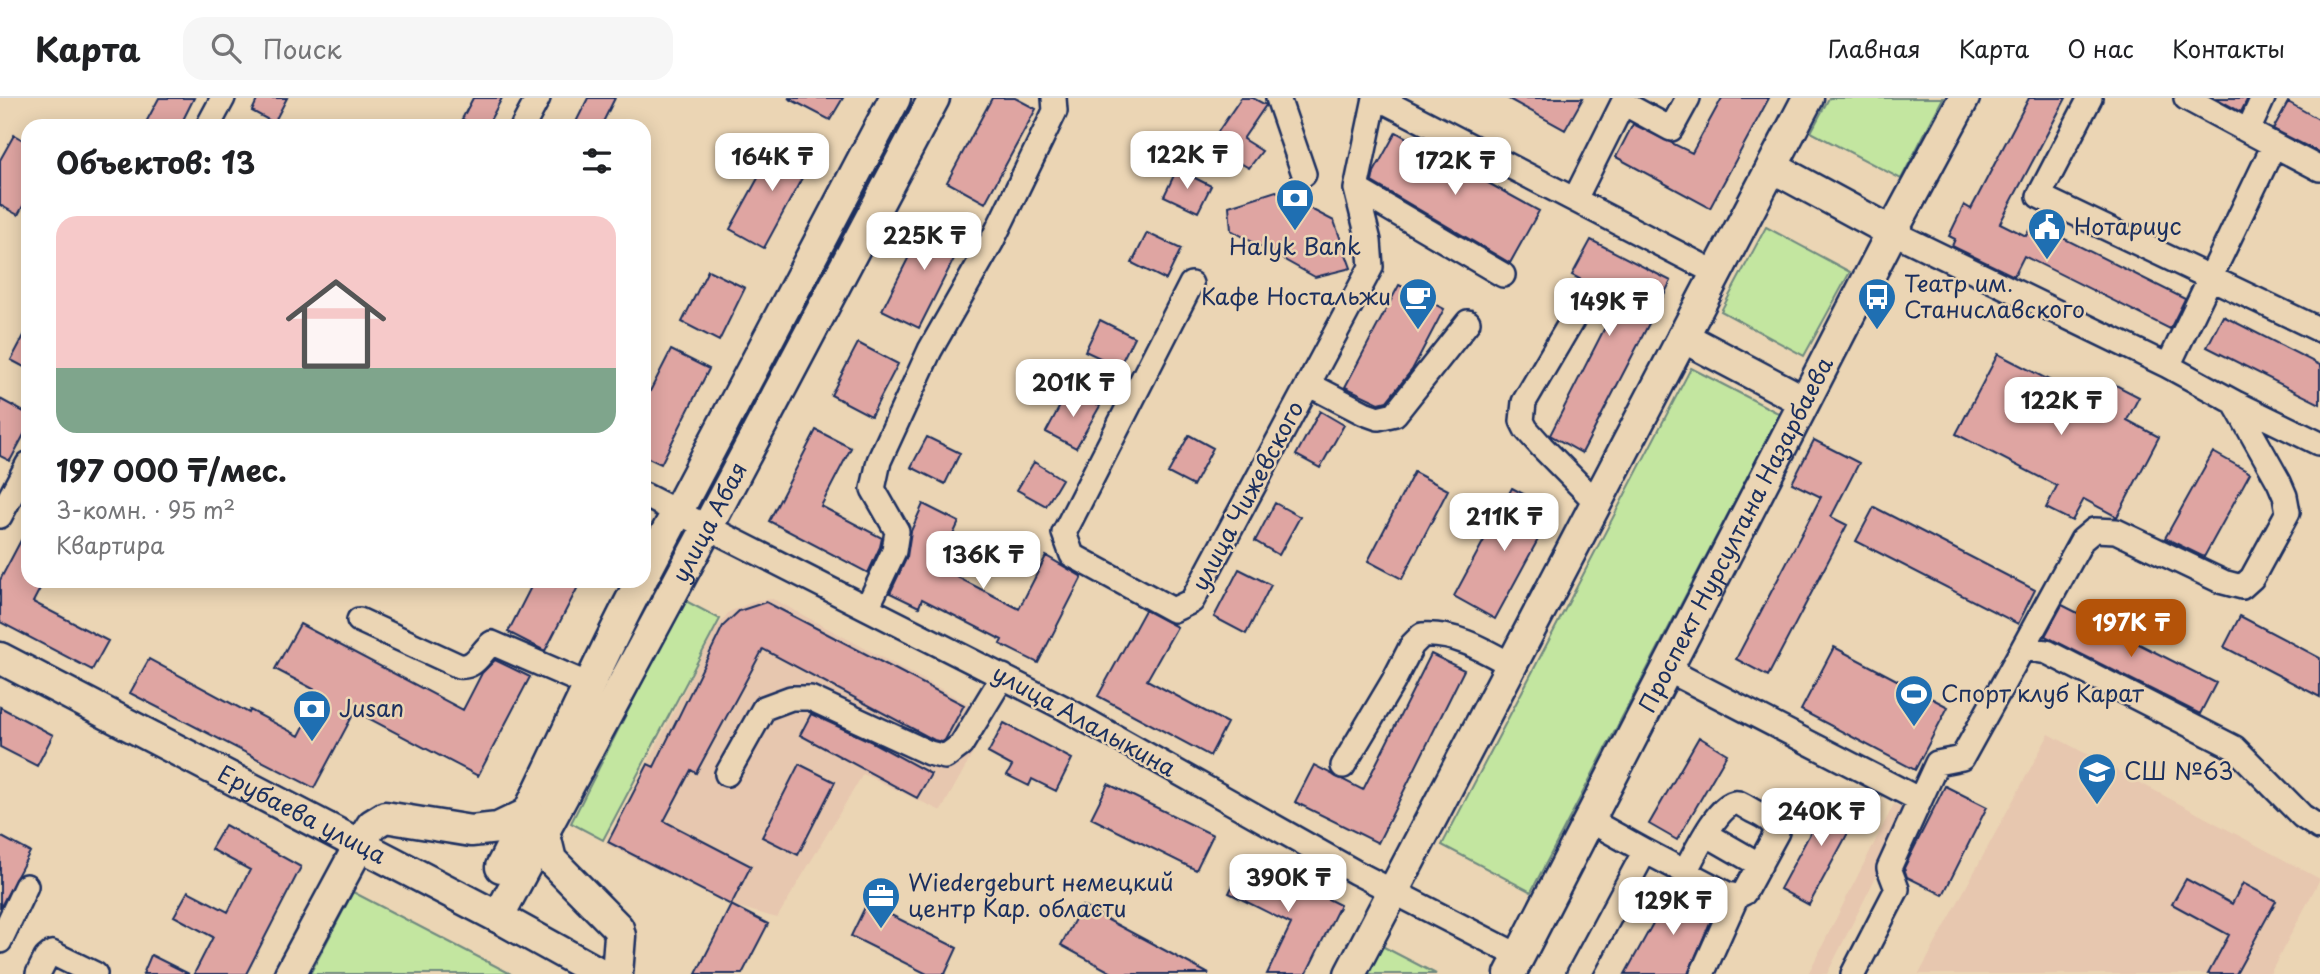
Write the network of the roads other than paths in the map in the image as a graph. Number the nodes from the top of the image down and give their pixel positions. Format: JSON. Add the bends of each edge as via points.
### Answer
{"nodes":[{"id":1,"x":223,"y":98,"type":"edge"},
{"id":2,"x":538,"y":98,"type":"edge"},
{"id":3,"x":895,"y":98,"type":"edge"},
{"id":4,"x":933,"y":98,"type":"edge"},
{"id":5,"x":1054,"y":98,"type":"edge"},
{"id":6,"x":1278,"y":98,"type":"edge"},
{"id":7,"x":1376,"y":98,"type":"edge"},
{"id":8,"x":1688,"y":98,"type":"edge"},
{"id":9,"x":1808,"y":98,"type":"edge"},
{"id":10,"x":1964,"y":98,"type":"edge"},
{"id":11,"x":2090,"y":98,"type":"edge"},
{"id":12,"x":2186,"y":98,"type":"edge"},
{"id":13,"x":2263,"y":98,"type":"edge"},
{"id":14,"x":212,"y":119,"type":"edge"},
{"id":15,"x":527,"y":119,"type":"edge"},
{"id":16,"x":2248,"y":131,"type":"junction"},
{"id":17,"x":2274,"y":145,"type":"junction"},
{"id":18,"x":1772,"y":166,"type":"junction"},
{"id":19,"x":2320,"y":169,"type":"edge"},
{"id":20,"x":1304,"y":174,"type":"dead end"},
{"id":21,"x":1356,"y":189,"type":"junction"},
{"id":22,"x":1575,"y":199,"type":"junction"},
{"id":23,"x":1892,"y":232,"type":"junction"},
{"id":24,"x":1716,"y":273,"type":"junction"},
{"id":25,"x":1503,"y":275,"type":"dead end"},
{"id":26,"x":2211,"y":279,"type":"junction"},
{"id":27,"x":1191,"y":284,"type":"dead end"},
{"id":28,"x":1584,"y":300,"type":"dead end"},
{"id":29,"x":1468,"y":322,"type":"dead end"},
{"id":30,"x":2320,"y":330,"type":"edge"},
{"id":31,"x":1683,"y":337,"type":"junction"},
{"id":32,"x":2168,"y":366,"type":"junction"},
{"id":33,"x":1308,"y":384,"type":"junction"},
{"id":34,"x":1804,"y":401,"type":"junction"},
{"id":35,"x":2234,"y":402,"type":"junction"},
{"id":36,"x":2318,"y":443,"type":"dead end"},
{"id":37,"x":21,"y":477,"type":"edge"},
{"id":38,"x":651,"y":499,"type":"edge"},
{"id":39,"x":1596,"y":502,"type":"junction"},
{"id":40,"x":677,"y":513,"type":"junction"},
{"id":41,"x":0,"y":516,"type":"edge"},
{"id":42,"x":707,"y":528,"type":"junction"},
{"id":43,"x":651,"y":562,"type":"edge"},
{"id":44,"x":638,"y":588,"type":"edge"},
{"id":45,"x":867,"y":608,"type":"junction"},
{"id":46,"x":359,"y":620,"type":"dead end"},
{"id":47,"x":2022,"y":648,"type":"junction"},
{"id":48,"x":0,"y":658,"type":"edge"},
{"id":49,"x":1511,"y":665,"type":"junction"},
{"id":50,"x":1666,"y":669,"type":"junction"},
{"id":51,"x":1003,"y":676,"type":"junction"},
{"id":52,"x":589,"y":685,"type":"junction"},
{"id":53,"x":1343,"y":766,"type":"dead end"},
{"id":54,"x":727,"y":774,"type":"dead end"},
{"id":55,"x":1920,"y":800,"type":"junction"},
{"id":56,"x":1589,"y":820,"type":"junction"},
{"id":57,"x":537,"y":822,"type":"junction"},
{"id":58,"x":2320,"y":828,"type":"edge"},
{"id":59,"x":1706,"y":834,"type":"junction"},
{"id":60,"x":360,"y":844,"type":"junction"},
{"id":61,"x":1645,"y":851,"type":"junction"},
{"id":62,"x":1760,"y":864,"type":"junction"},
{"id":63,"x":1685,"y":872,"type":"junction"},
{"id":64,"x":26,"y":886,"type":"dead end"},
{"id":65,"x":1392,"y":891,"type":"junction"},
{"id":66,"x":1737,"y":896,"type":"junction"},
{"id":67,"x":489,"y":912,"type":"junction"},
{"id":68,"x":0,"y":942,"type":"edge"},
{"id":69,"x":1514,"y":965,"type":"edge"},
{"id":70,"x":38,"y":974,"type":"edge"},
{"id":71,"x":95,"y":974,"type":"edge"},
{"id":72,"x":290,"y":974,"type":"edge"},
{"id":73,"x":601,"y":974,"type":"edge"},
{"id":74,"x":617,"y":974,"type":"edge"},
{"id":75,"x":1350,"y":974,"type":"edge"},
{"id":76,"x":1578,"y":974,"type":"edge"},
{"id":77,"x":1702,"y":974,"type":"edge"},
{"id":78,"x":1853,"y":974,"type":"edge"}],
"edges":[{"from":1,"to":14,"type":"street"},
{"from":2,"to":15,"type":"street"},
{"from":3,"to":40,"type":"main road","name":"улица Абая"},
{"from":4,"to":42,"type":"main road","name":"улица Абая"},
{"from":5,"to":45,"type":"street","via":[[1055,111],[998,229],[930,350],[878,461],[873,489],[897,531],[894,551]]},
{"from":6,"to":20,"type":"street"},
{"from":7,"to":21,"type":"street","name":"улица Чижевского"},
{"from":7,"to":22,"type":"street"},
{"from":8,"to":22,"type":"street","via":[[1671,129],[1623,103]]},
{"from":9,"to":18,"type":"main road"},
{"from":10,"to":23,"type":"main road","name":"Проспект Нурсултана Назарбаева"},
{"from":11,"to":26,"type":"street","via":[[2039,195]]},
{"from":12,"to":16,"type":"street"},
{"from":13,"to":16,"type":"street"},
{"from":16,"to":17,"type":"street"},
{"from":17,"to":19,"type":"street"},
{"from":17,"to":26,"type":"street"},
{"from":18,"to":23,"type":"main road"},
{"from":18,"to":24,"type":"main road"},
{"from":21,"to":25,"type":"street"},
{"from":21,"to":33,"type":"street","name":"улица Чижевского","via":[[1371,267]]},
{"from":22,"to":24,"type":"street"},
{"from":23,"to":32,"type":"street"},
{"from":23,"to":34,"type":"main road","name":"Проспект Нурсултана Назарбаева"},
{"from":24,"to":31,"type":"main road"},
{"from":26,"to":30,"type":"street"},
{"from":26,"to":32,"type":"street"},
{"from":27,"to":33,"type":"street","name":"улица Чижевского","via":[[1063,533],[1072,555],[1173,610],[1192,601]]},
{"from":28,"to":39,"type":"street","via":[[1524,402],[1522,421]]},
{"from":29,"to":33,"type":"street","via":[[1395,414],[1378,418]]},
{"from":31,"to":34,"type":"main road"},
{"from":31,"to":39,"type":"main road"},
{"from":32,"to":35,"type":"street"},
{"from":34,"to":50,"type":"main road","name":"Проспект Нурсултана Назарбаева"},
{"from":35,"to":36,"type":"street"},
{"from":35,"to":47,"type":"street","via":[[2279,481],[2288,512],[2252,578],[2242,587],[2223,582],[2116,531],[2094,530],[2082,540]]},
{"from":37,"to":41,"type":"street"},
{"from":38,"to":40,"type":"street","name":"улица Алалыкина"},
{"from":39,"to":49,"type":"main road"},
{"from":40,"to":42,"type":"street","name":"улица Алалыкина"},
{"from":40,"to":43,"type":"main road","name":"улица Абая"},
{"from":42,"to":45,"type":"street","name":"улица Алалыкина"},
{"from":42,"to":57,"type":"main road","name":"улица Абая"},
{"from":44,"to":52,"type":"main road","name":"улица Абая"},
{"from":45,"to":51,"type":"street","name":"улица Алалыкина"},
{"from":46,"to":52,"type":"street","via":[[459,666],[468,667],[492,643]]},
{"from":47,"to":55,"type":"street","via":[[1962,758],[1937,763]]},
{"from":47,"to":58,"type":"street","via":[[2047,652],[2235,748],[2302,816]]},
{"from":48,"to":60,"type":"main road","name":"Ерубаева улица"},
{"from":49,"to":53,"type":"street","via":[[1458,638],[1422,635]]},
{"from":49,"to":65,"type":"main road"},
{"from":50,"to":55,"type":"street"},
{"from":50,"to":56,"type":"main road","name":"Проспект Нурсултана Назарбаева"},
{"from":51,"to":54,"type":"street","via":[[961,745],[945,757],[810,698],[791,698],[764,708]]},
{"from":51,"to":65,"type":"street","name":"улица Алалыкина"},
{"from":52,"to":57,"type":"main road","name":"улица Абая"},
{"from":55,"to":78,"type":"street","via":[[1889,868],[1897,889]]},
{"from":56,"to":61,"type":"street"},
{"from":56,"to":69,"type":"main road","name":"Проспект Нурсултана Назарбаева"},
{"from":57,"to":60,"type":"main road","via":[[471,831],[385,817],[372,825]]},
{"from":57,"to":67,"type":"main road"},
{"from":57,"to":74,"type":"main road","via":[[551,860],[618,928]]},
{"from":59,"to":62,"type":"street"},
{"from":59,"to":62,"type":"street","via":[[1730,804],[1738,803],[1769,820],[1777,832]]},
{"from":59,"to":63,"type":"street"},
{"from":60,"to":67,"type":"main road","name":"Ерубаева улица"},
{"from":60,"to":72,"type":"main road"},
{"from":61,"to":63,"type":"street"},
{"from":61,"to":76,"type":"street"},
{"from":62,"to":66,"type":"street","via":[[1744,893]]},
{"from":63,"to":66,"type":"street"},
{"from":64,"to":68,"type":"street"},
{"from":65,"to":69,"type":"street","name":"улица Алалыкина"},
{"from":65,"to":75,"type":"main road"},
{"from":66,"to":77,"type":"street"},
{"from":67,"to":73,"type":"main road","name":"Ерубаева улица"},
{"from":70,"to":71,"type":"street","via":[[52,953]]}]}
